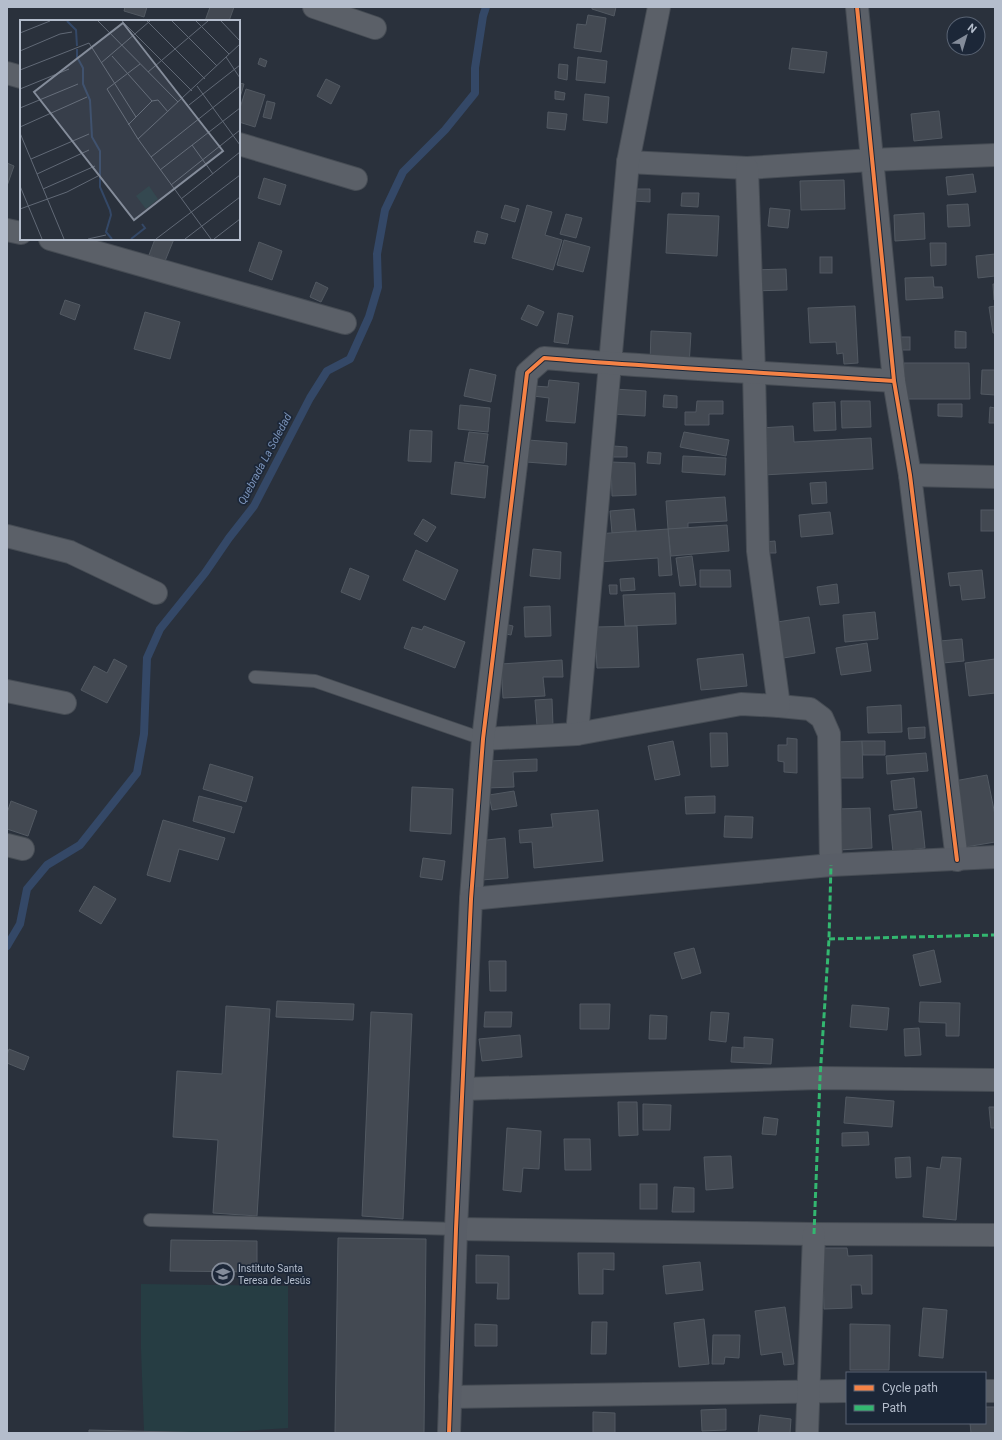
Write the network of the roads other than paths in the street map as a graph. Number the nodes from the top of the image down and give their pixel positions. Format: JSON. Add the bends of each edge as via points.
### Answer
{"nodes":[{"id":1,"x":314,"y":7,"type":"edge"},
{"id":2,"x":659,"y":7,"type":"edge"},
{"id":3,"x":857,"y":7,"type":"edge"},
{"id":4,"x":375,"y":28,"type":"dead end"},
{"id":5,"x":7,"y":73,"type":"edge"},
{"id":6,"x":20,"y":77,"type":"edge"},
{"id":7,"x":240,"y":144,"type":"edge"},
{"id":8,"x":995,"y":155,"type":"edge"},
{"id":9,"x":871,"y":160,"type":"junction"},
{"id":10,"x":628,"y":162,"type":"junction"},
{"id":11,"x":746,"y":168,"type":"junction"},
{"id":12,"x":356,"y":179,"type":"dead end"},
{"id":13,"x":7,"y":230,"type":"edge"},
{"id":14,"x":20,"y":233,"type":"edge"},
{"id":15,"x":54,"y":240,"type":"edge"},
{"id":16,"x":345,"y":323,"type":"dead end"},
{"id":17,"x":610,"y":364,"type":"junction"},
{"id":18,"x":754,"y":371,"type":"junction"},
{"id":19,"x":894,"y":381,"type":"junction"},
{"id":20,"x":910,"y":476,"type":"junction"},
{"id":21,"x":995,"y":477,"type":"edge"},
{"id":22,"x":7,"y":536,"type":"edge"},
{"id":23,"x":156,"y":594,"type":"dead end"},
{"id":24,"x":255,"y":677,"type":"dead end"},
{"id":25,"x":7,"y":691,"type":"edge"},
{"id":26,"x":66,"y":703,"type":"dead end"},
{"id":27,"x":779,"y":706,"type":"junction"},
{"id":28,"x":577,"y":734,"type":"junction"},
{"id":29,"x":483,"y":739,"type":"junction"},
{"id":30,"x":995,"y":857,"type":"edge"},
{"id":31,"x":957,"y":860,"type":"junction"},
{"id":32,"x":831,"y":865,"type":"junction"},
{"id":33,"x":472,"y":899,"type":"junction"},
{"id":34,"x":995,"y":1080,"type":"edge"},
{"id":35,"x":464,"y":1089,"type":"junction"},
{"id":36,"x":150,"y":1220,"type":"dead end"},
{"id":37,"x":456,"y":1230,"type":"junction"},
{"id":38,"x":814,"y":1234,"type":"junction"},
{"id":39,"x":995,"y":1235,"type":"edge"},
{"id":40,"x":808,"y":1391,"type":"junction"},
{"id":41,"x":846,"y":1391,"type":"edge"},
{"id":42,"x":450,"y":1397,"type":"junction"},
{"id":43,"x":449,"y":1433,"type":"edge"},
{"id":44,"x":808,"y":1433,"type":"edge"}],
"edges":[{"from":1,"to":4,"type":"street"},
{"from":2,"to":10,"type":"street"},
{"from":3,"to":9,"type":"street"},
{"from":5,"to":6,"type":"street"},
{"from":7,"to":12,"type":"street"},
{"from":8,"to":9,"type":"street"},
{"from":9,"to":11,"type":"street"},
{"from":9,"to":19,"type":"street"},
{"from":10,"to":11,"type":"street"},
{"from":10,"to":17,"type":"street"},
{"from":11,"to":18,"type":"street"},
{"from":13,"to":14,"type":"street"},
{"from":15,"to":16,"type":"street"},
{"from":17,"to":18,"type":"street"},
{"from":17,"to":28,"type":"street"},
{"from":17,"to":29,"type":"street","via":[[544,358],[527,374]]},
{"from":18,"to":19,"type":"street"},
{"from":18,"to":27,"type":"street","via":[[758,551]]},
{"from":19,"to":20,"type":"street"},
{"from":20,"to":21,"type":"street"},
{"from":20,"to":31,"type":"street"},
{"from":22,"to":23,"type":"street","via":[[70,552]]},
{"from":24,"to":29,"type":"lane","via":[[315,681]]},
{"from":25,"to":26,"type":"street"},
{"from":27,"to":28,"type":"street","via":[[741,704]]},
{"from":27,"to":32,"type":"street","via":[[810,709],[822,718],[830,734]]},
{"from":28,"to":29,"type":"street"},
{"from":29,"to":33,"type":"street"},
{"from":30,"to":31,"type":"street"},
{"from":31,"to":32,"type":"street"},
{"from":32,"to":33,"type":"street"},
{"from":33,"to":35,"type":"street"},
{"from":34,"to":35,"type":"street","via":[[820,1078]]},
{"from":35,"to":37,"type":"street"},
{"from":36,"to":37,"type":"lane"},
{"from":37,"to":38,"type":"street"},
{"from":37,"to":42,"type":"street"},
{"from":38,"to":39,"type":"street"},
{"from":38,"to":40,"type":"street"},
{"from":40,"to":41,"type":"street"},
{"from":40,"to":42,"type":"street"},
{"from":40,"to":44,"type":"street"},
{"from":42,"to":43,"type":"street"}]}
